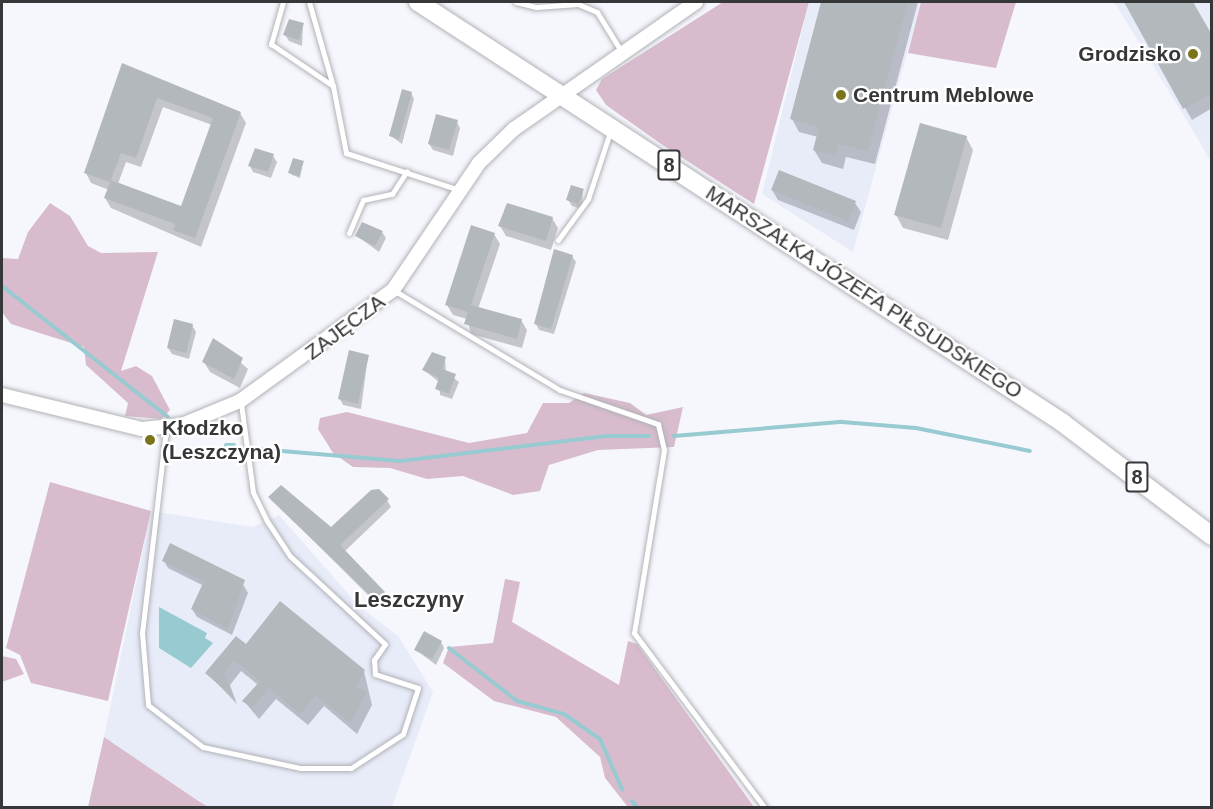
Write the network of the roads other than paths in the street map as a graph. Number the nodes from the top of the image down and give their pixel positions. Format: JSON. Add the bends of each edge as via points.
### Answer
{"nodes":[{"id":1,"x":283,"y":2,"type":"edge"},
{"id":2,"x":309,"y":2,"type":"edge"},
{"id":3,"x":418,"y":2,"type":"edge"},
{"id":4,"x":516,"y":2,"type":"edge"},
{"id":5,"x":696,"y":2,"type":"edge"},
{"id":6,"x":560,"y":3,"type":"edge"},
{"id":7,"x":621,"y":51,"type":"junction"},
{"id":8,"x":333,"y":86,"type":"junction"},
{"id":9,"x":560,"y":94,"type":"junction"},
{"id":10,"x":612,"y":128,"type":"junction"},
{"id":11,"x":407,"y":171,"type":"junction"},
{"id":12,"x":460,"y":190,"type":"junction"},
{"id":13,"x":349,"y":232,"type":"dead end"},
{"id":14,"x":558,"y":240,"type":"dead end"},
{"id":15,"x":393,"y":290,"type":"junction"},
{"id":16,"x":2,"y":395,"type":"edge"},
{"id":17,"x":240,"y":401,"type":"junction"},
{"id":18,"x":166,"y":429,"type":"junction"},
{"id":19,"x":1211,"y":535,"type":"edge"},
{"id":20,"x":765,"y":807,"type":"edge"}],
"edges":[{"from":1,"to":8,"type":"lane","via":[[271,44]]},
{"from":2,"to":8,"type":"lane"},
{"from":3,"to":9,"type":"highway","name":"MARSZAŁKA JÓZEFA PIŁSUDSKIEGO","number":"8"},
{"from":4,"to":6,"type":"lane","via":[[536,7]]},
{"from":5,"to":7,"type":"street","name":"ZAJĘCZA"},
{"from":6,"to":7,"type":"lane","via":[[597,12]]},
{"from":7,"to":9,"type":"street","name":"ZAJĘCZA"},
{"from":8,"to":11,"type":"lane","via":[[346,153]]},
{"from":9,"to":10,"type":"highway","name":"MARSZAŁKA JÓZEFA PIŁSUDSKIEGO","number":"8"},
{"from":9,"to":12,"type":"street","name":"ZAJĘCZA","via":[[479,163]]},
{"from":10,"to":14,"type":"lane","via":[[588,200]]},
{"from":10,"to":19,"type":"highway","name":"MARSZAŁKA JÓZEFA PIŁSUDSKIEGO","number":"8","via":[[1063,423]]},
{"from":11,"to":12,"type":"lane"},
{"from":11,"to":13,"type":"lane","via":[[392,194],[363,200]]},
{"from":12,"to":15,"type":"street","name":"ZAJĘCZA"},
{"from":15,"to":17,"type":"street","name":"ZAJĘCZA"},
{"from":15,"to":20,"type":"lane","via":[[560,390],[658,424],[664,450],[634,633]]},
{"from":16,"to":18,"type":"street","name":"ZAJĘCZA","via":[[142,429]]},
{"from":17,"to":18,"type":"street","name":"ZAJĘCZA"},
{"from":17,"to":18,"type":"lane","via":[[253,492],[267,521],[290,556],[385,644],[374,660],[375,674],[418,688],[403,734],[351,768],[300,768],[203,747],[148,705],[142,633]]}]}
